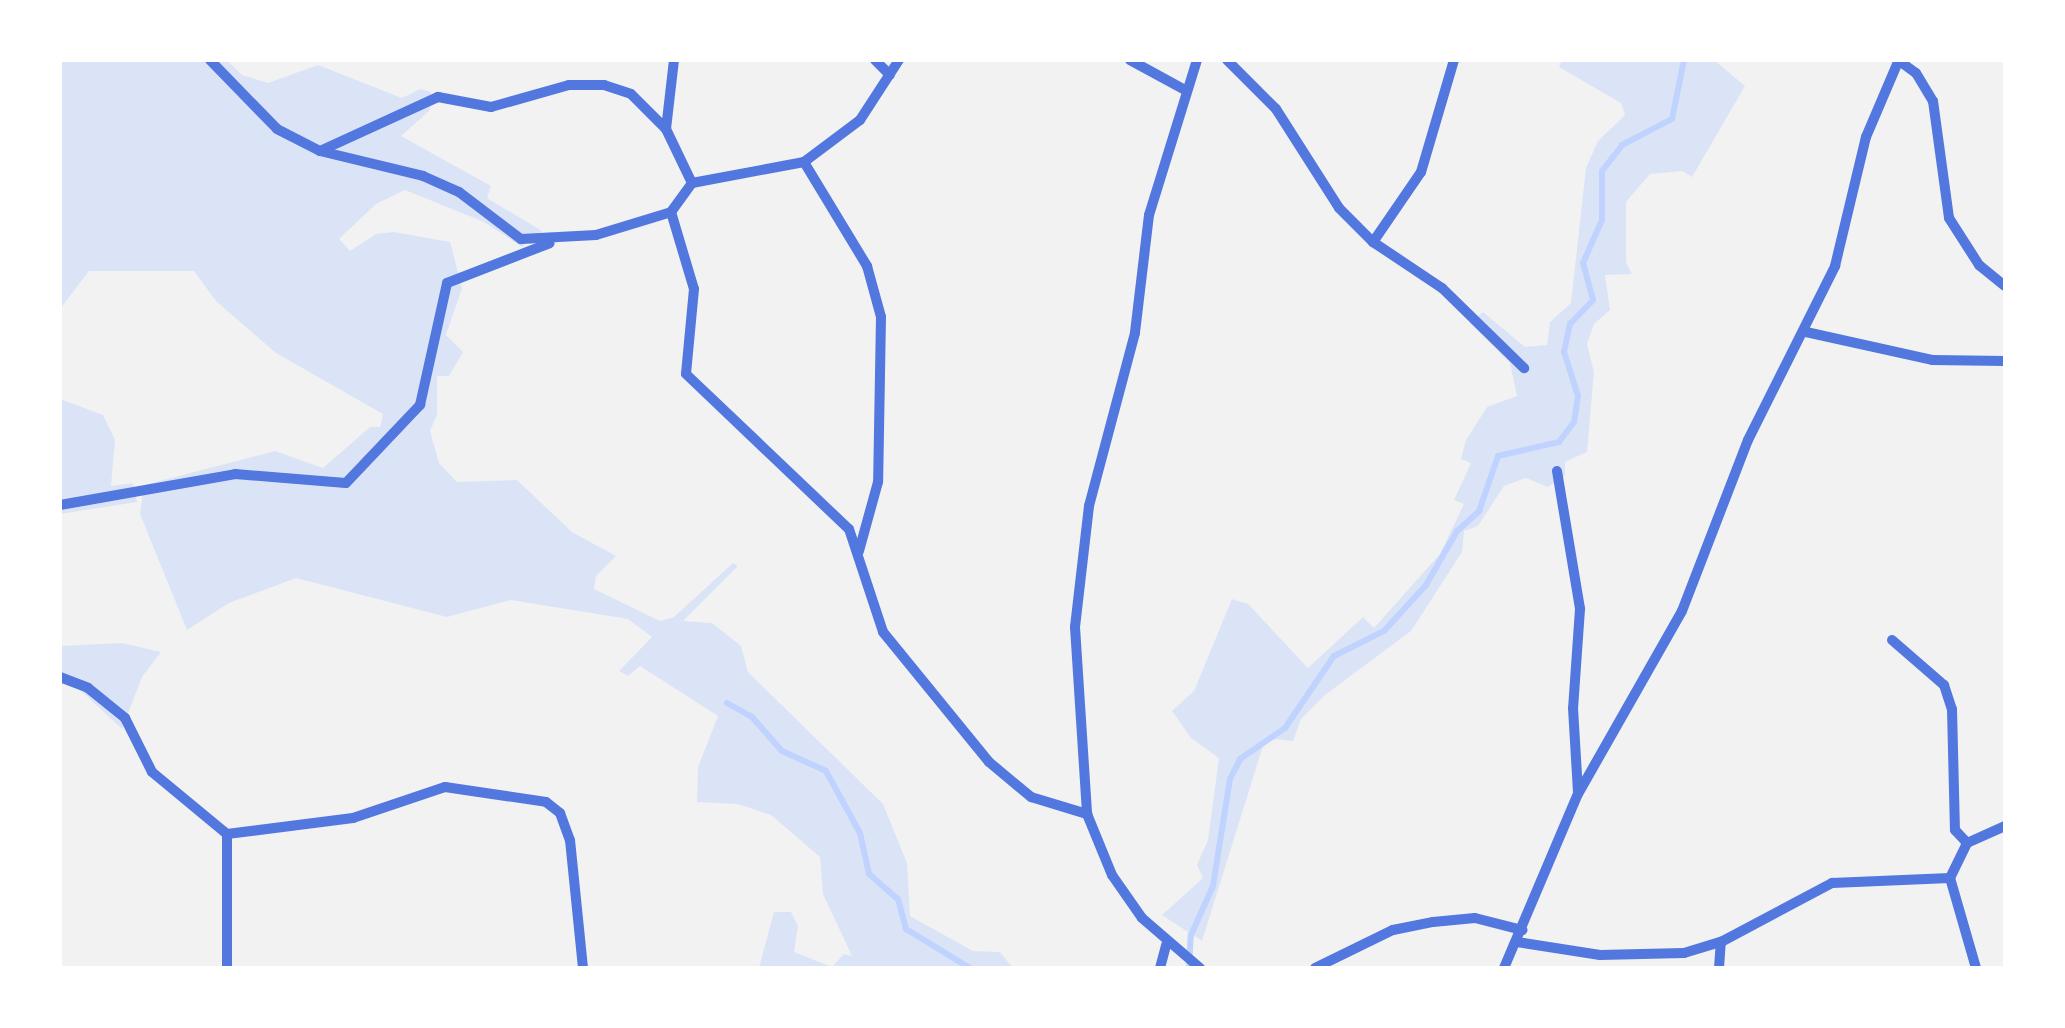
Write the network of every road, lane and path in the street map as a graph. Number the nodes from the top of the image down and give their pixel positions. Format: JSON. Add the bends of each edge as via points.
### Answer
{"nodes":[{"id":1,"x":210,"y":60,"type":"edge"},
{"id":2,"x":674,"y":60,"type":"edge"},
{"id":3,"x":874,"y":60,"type":"edge"},
{"id":4,"x":900,"y":60,"type":"edge"},
{"id":5,"x":1130,"y":60,"type":"edge"},
{"id":6,"x":1197,"y":60,"type":"edge"},
{"id":7,"x":1227,"y":60,"type":"edge"},
{"id":8,"x":1454,"y":60,"type":"edge"},
{"id":9,"x":1898,"y":61,"type":"edge"},
{"id":10,"x":890,"y":75,"type":"junction"},
{"id":11,"x":1185,"y":90,"type":"junction"},
{"id":12,"x":666,"y":129,"type":"junction"},
{"id":13,"x":320,"y":151,"type":"junction"},
{"id":14,"x":804,"y":162,"type":"junction"},
{"id":15,"x":692,"y":183,"type":"junction"},
{"id":16,"x":671,"y":212,"type":"junction"},
{"id":17,"x":556,"y":241,"type":"junction"},
{"id":18,"x":1373,"y":242,"type":"junction"},
{"id":19,"x":2005,"y":286,"type":"edge"},
{"id":20,"x":1806,"y":332,"type":"junction"},
{"id":21,"x":2005,"y":361,"type":"edge"},
{"id":22,"x":1524,"y":368,"type":"dead end"},
{"id":23,"x":1557,"y":471,"type":"dead end"},
{"id":24,"x":60,"y":505,"type":"edge"},
{"id":25,"x":859,"y":552,"type":"junction"},
{"id":26,"x":1892,"y":640,"type":"dead end"},
{"id":27,"x":60,"y":677,"type":"edge"},
{"id":28,"x":1578,"y":794,"type":"junction"},
{"id":29,"x":1087,"y":814,"type":"junction"},
{"id":30,"x":2005,"y":826,"type":"edge"},
{"id":31,"x":228,"y":834,"type":"junction"},
{"id":32,"x":1967,"y":844,"type":"junction"},
{"id":33,"x":1950,"y":878,"type":"junction"},
{"id":34,"x":1520,"y":936,"type":"junction"},
{"id":35,"x":1721,"y":942,"type":"junction"},
{"id":36,"x":1166,"y":946,"type":"junction"},
{"id":37,"x":227,"y":968,"type":"edge"},
{"id":38,"x":582,"y":968,"type":"edge"},
{"id":39,"x":1160,"y":968,"type":"edge"},
{"id":40,"x":1200,"y":968,"type":"edge"},
{"id":41,"x":1315,"y":968,"type":"edge"},
{"id":42,"x":1504,"y":968,"type":"edge"},
{"id":43,"x":1719,"y":968,"type":"edge"},
{"id":44,"x":1976,"y":968,"type":"edge"}],
"edges":[{"from":1,"to":13,"type":"street","via":[[277,129]]},
{"from":2,"to":12,"type":"street"},
{"from":3,"to":10,"type":"street"},
{"from":4,"to":10,"type":"street"},
{"from":5,"to":11,"type":"street"},
{"from":6,"to":11,"type":"street"},
{"from":7,"to":18,"type":"street","via":[[1276,109],[1339,208]]},
{"from":8,"to":18,"type":"street","via":[[1420,172]]},
{"from":9,"to":19,"type":"street","via":[[1916,72],[1933,102],[1949,218],[1971,255]]},
{"from":9,"to":20,"type":"street","via":[[1866,137],[1835,266]]},
{"from":10,"to":14,"type":"street","via":[[860,120]]},
{"from":11,"to":29,"type":"street","via":[[1149,215],[1135,333],[1090,506],[1077,585]]},
{"from":12,"to":13,"type":"street","via":[[631,94],[604,85],[569,85],[491,106],[438,98]]},
{"from":12,"to":15,"type":"street"},
{"from":13,"to":17,"type":"street","via":[[423,176],[459,192],[522,239]]},
{"from":14,"to":15,"type":"street"},
{"from":14,"to":25,"type":"street","via":[[867,266],[881,317],[878,482]]},
{"from":15,"to":16,"type":"street"},
{"from":16,"to":17,"type":"street"},
{"from":16,"to":25,"type":"street","via":[[694,289],[686,374],[834,511]]},
{"from":17,"to":24,"type":"street","via":[[448,284],[420,405],[346,482],[236,474]]},
{"from":18,"to":22,"type":"street","via":[[1442,288]]},
{"from":20,"to":21,"type":"street","via":[[1932,360]]},
{"from":20,"to":28,"type":"street","via":[[1748,440],[1675,626]]},
{"from":23,"to":28,"type":"street","via":[[1580,609]]},
{"from":25,"to":29,"type":"street","via":[[883,632],[990,762],[1031,796]]},
{"from":26,"to":32,"type":"street","via":[[1944,685],[1953,726],[1955,830]]},
{"from":27,"to":31,"type":"street","via":[[88,688],[125,718],[152,772]]},
{"from":28,"to":34,"type":"street"},
{"from":29,"to":36,"type":"street","via":[[1112,875]]},
{"from":30,"to":32,"type":"street"},
{"from":31,"to":37,"type":"street"},
{"from":31,"to":38,"type":"street","via":[[353,818],[446,787],[546,802],[560,813],[570,840]]},
{"from":32,"to":33,"type":"street"},
{"from":33,"to":35,"type":"street","via":[[1832,883]]},
{"from":33,"to":44,"type":"street"},
{"from":34,"to":35,"type":"street","via":[[1600,956],[1684,953]]},
{"from":34,"to":41,"type":"street","via":[[1475,918],[1433,922],[1393,930]]},
{"from":34,"to":42,"type":"street"},
{"from":35,"to":43,"type":"street"},
{"from":36,"to":39,"type":"street"},
{"from":36,"to":40,"type":"street"}]}
